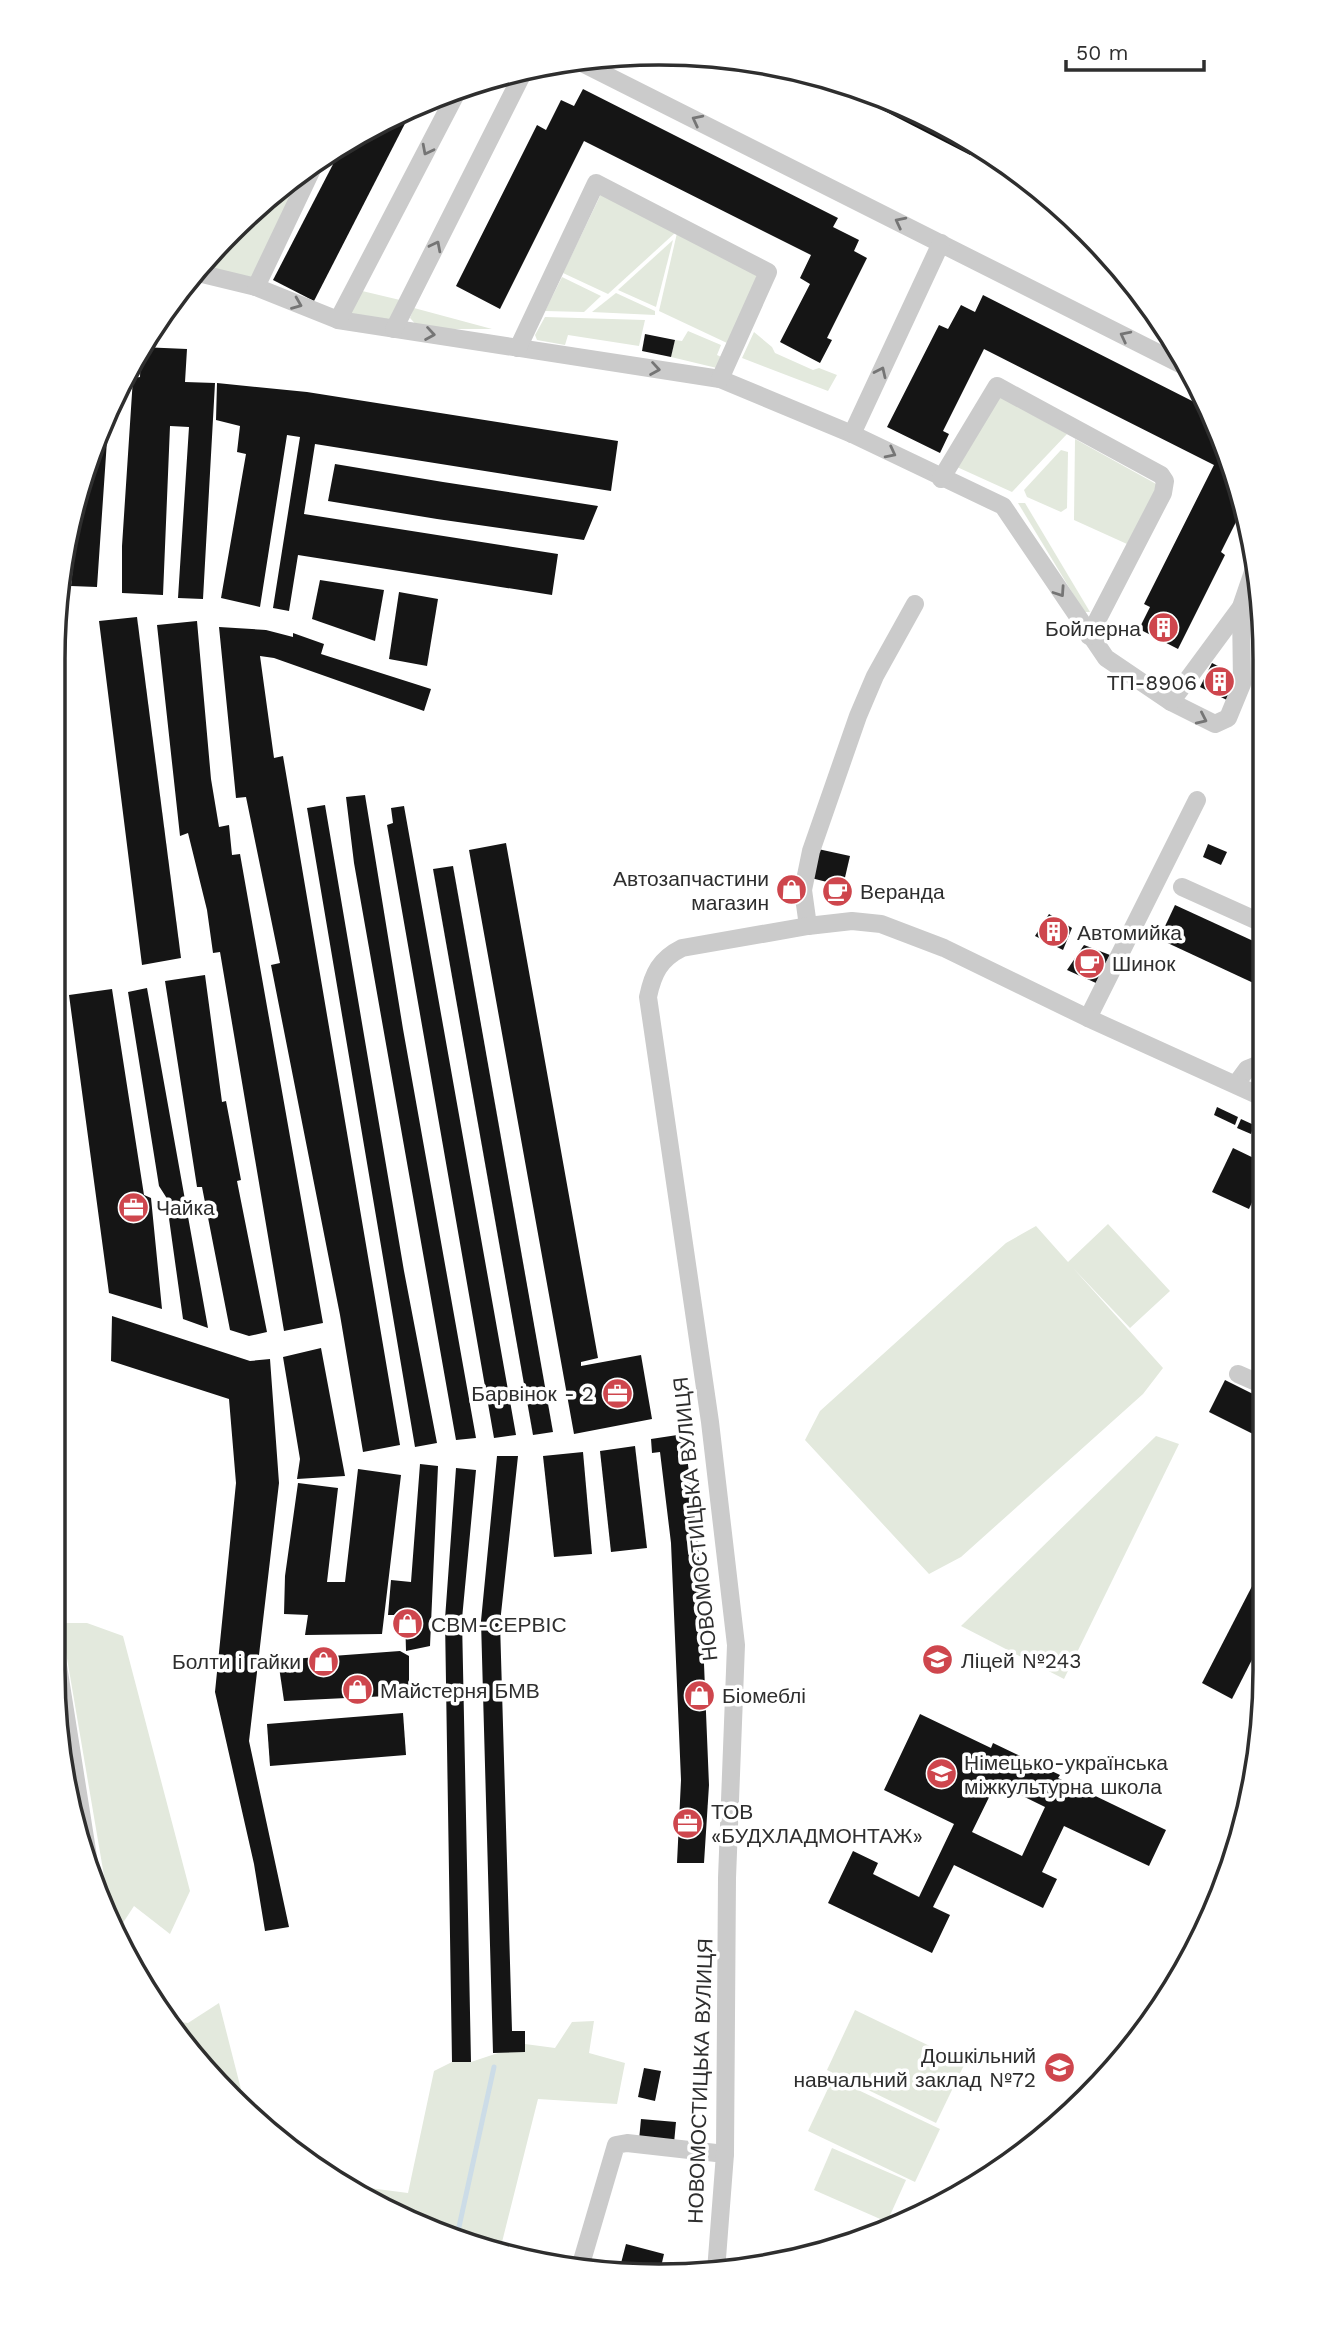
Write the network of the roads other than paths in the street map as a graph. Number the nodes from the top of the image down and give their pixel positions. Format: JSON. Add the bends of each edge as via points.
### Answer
{"nodes":[{"id":1,"x":593,"y":69,"type":"edge"},
{"id":2,"x":519,"y":82,"type":"edge"},
{"id":3,"x":452,"y":102,"type":"edge"},
{"id":4,"x":307,"y":181,"type":"edge"},
{"id":5,"x":941,"y":243,"type":"junction"},
{"id":6,"x":206,"y":275,"type":"edge"},
{"id":7,"x":257,"y":288,"type":"junction"},
{"id":8,"x":338,"y":320,"type":"junction"},
{"id":9,"x":394,"y":329,"type":"junction"},
{"id":10,"x":518,"y":348,"type":"junction"},
{"id":11,"x":1173,"y":360,"type":"edge"},
{"id":12,"x":720,"y":379,"type":"junction"},
{"id":13,"x":852,"y":434,"type":"junction"},
{"id":14,"x":941,"y":479,"type":"junction"},
{"id":15,"x":1248,"y":585,"type":"edge"},
{"id":16,"x":915,"y":604,"type":"dead end"},
{"id":17,"x":1241,"y":607,"type":"junction"},
{"id":18,"x":1089,"y":636,"type":"junction"},
{"id":19,"x":1171,"y":702,"type":"junction"},
{"id":20,"x":1197,"y":800,"type":"dead end"},
{"id":21,"x":1182,"y":887,"type":"dead end"},
{"id":22,"x":1253,"y":919,"type":"edge"},
{"id":23,"x":808,"y":926,"type":"junction"},
{"id":24,"x":1088,"y":1018,"type":"junction"},
{"id":25,"x":1253,"y":1067,"type":"edge"},
{"id":26,"x":1236,"y":1084,"type":"junction"},
{"id":27,"x":1253,"y":1092,"type":"edge"},
{"id":28,"x":1238,"y":1374,"type":"dead end"},
{"id":29,"x":1253,"y":1381,"type":"edge"},
{"id":30,"x":69,"y":1742,"type":"edge"},
{"id":31,"x":78,"y":1793,"type":"edge"},
{"id":32,"x":725,"y":2154,"type":"junction"},
{"id":33,"x":582,"y":2259,"type":"edge"},
{"id":34,"x":717,"y":2261,"type":"edge"}],
"edges":[{"from":5,"to":1,"type":"street","one_way":true},
{"from":9,"to":2,"type":"street","one_way":true},
{"from":3,"to":8,"type":"street","one_way":true},
{"from":4,"to":7,"type":"street"},
{"from":11,"to":5,"type":"street","one_way":true},
{"from":13,"to":5,"type":"street","one_way":true},
{"from":6,"to":7,"type":"street"},
{"from":7,"to":8,"type":"street","one_way":true},
{"from":8,"to":9,"type":"street"},
{"from":9,"to":10,"type":"street","one_way":true},
{"from":10,"to":12,"type":"street","one_way":true},
{"from":10,"to":12,"type":"street","via":[[596,183],[768,272]]},
{"from":12,"to":13,"type":"street"},
{"from":13,"to":14,"type":"street","one_way":true},
{"from":14,"to":18,"type":"street","one_way":true,"via":[[1003,506]]},
{"from":14,"to":18,"type":"street","via":[[996,386],[1161,475],[1163,493]]},
{"from":15,"to":17,"type":"street"},
{"from":16,"to":23,"type":"street","via":[[862,706],[811,851],[803,890]]},
{"from":17,"to":19,"type":"street"},
{"from":19,"to":17,"type":"street","one_way":true,"via":[[1215,724],[1228,718],[1242,684]]},
{"from":18,"to":19,"type":"street","via":[[1106,659]]},
{"from":20,"to":24,"type":"street","via":[[1148,890]]},
{"from":21,"to":22,"type":"street"},
{"from":23,"to":24,"type":"street","via":[[852,921],[908,932]]},
{"from":23,"to":32,"type":"street","name":"НОВОМОСТИЦЬКА ВУЛИЦЯ","via":[[682,948],[665,957],[653,975],[648,997],[710,1422],[736,1645],[727,1878]]},
{"from":24,"to":26,"type":"street"},
{"from":25,"to":26,"type":"street"},
{"from":26,"to":27,"type":"street"},
{"from":28,"to":29,"type":"street"},
{"from":30,"to":31,"type":"street"},
{"from":32,"to":33,"type":"street","via":[[616,2145]]},
{"from":32,"to":34,"type":"street","name":"НОВОМОСТИЦЬКА ВУЛИЦЯ"}]}
